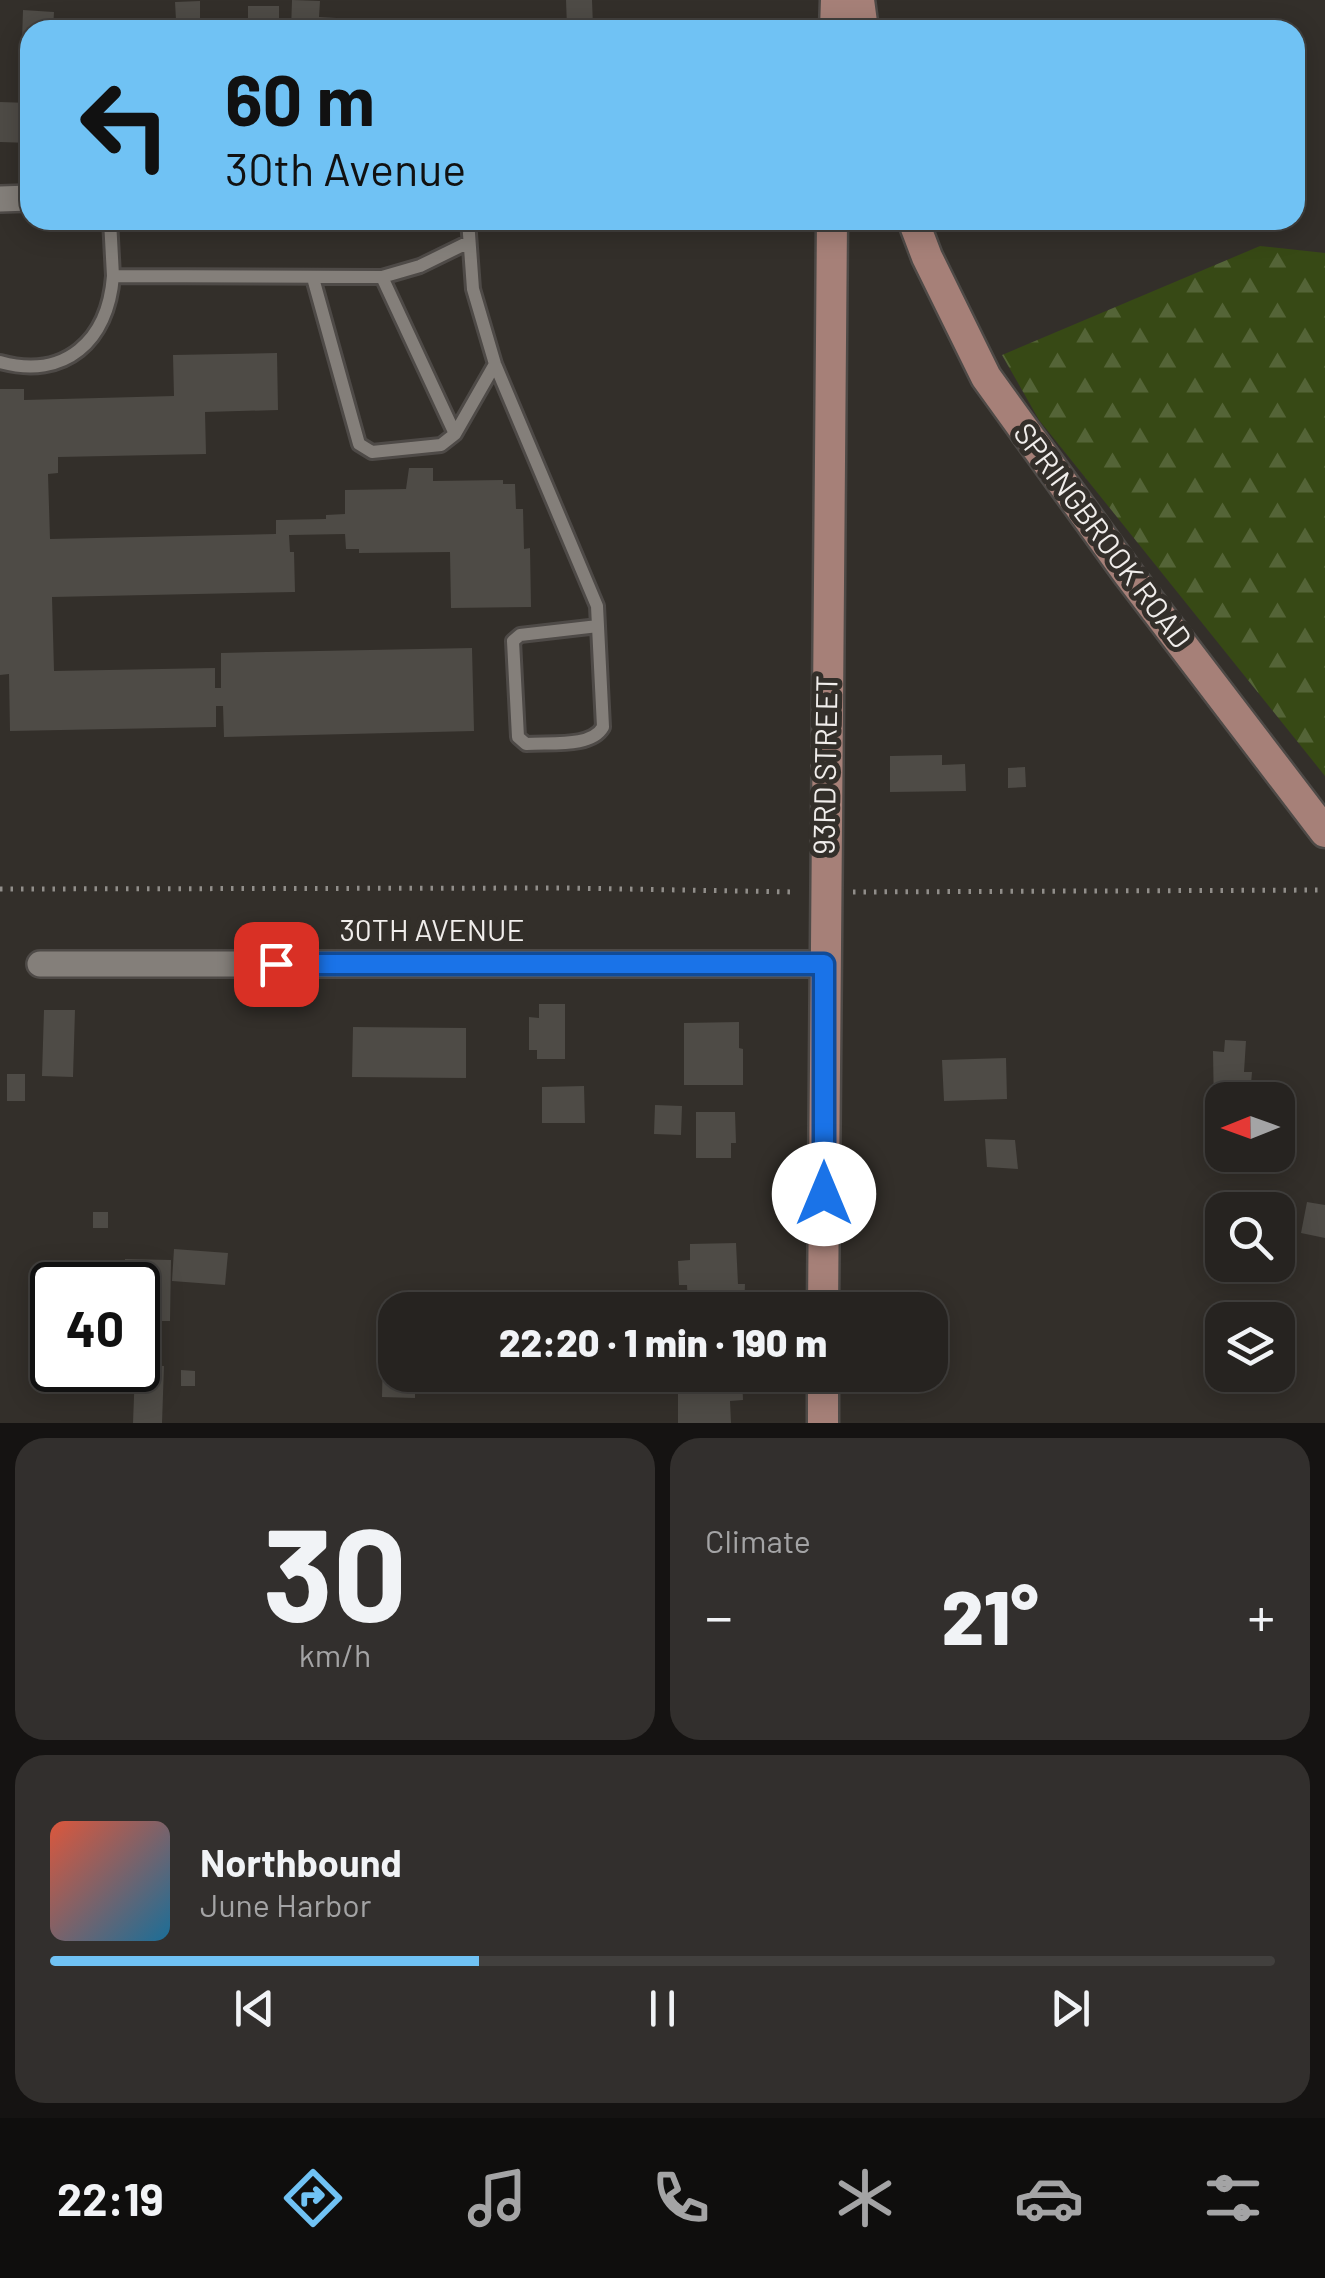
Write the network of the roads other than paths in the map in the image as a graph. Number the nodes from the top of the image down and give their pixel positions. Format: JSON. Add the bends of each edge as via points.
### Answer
{"nodes":[{"id":1,"x":110,"y":230,"type":"edge"},
{"id":2,"x":469,"y":230,"type":"edge"},
{"id":3,"x":832,"y":230,"type":"edge"},
{"id":4,"x":917,"y":230,"type":"edge"},
{"id":5,"x":470,"y":242,"type":"junction"},
{"id":6,"x":112,"y":276,"type":"junction"},
{"id":7,"x":382,"y":277,"type":"junction"},
{"id":8,"x":313,"y":278,"type":"junction"},
{"id":9,"x":0,"y":362,"type":"edge"},
{"id":10,"x":494,"y":364,"type":"junction"},
{"id":11,"x":455,"y":434,"type":"junction"},
{"id":12,"x":598,"y":626,"type":"junction"},
{"id":13,"x":1325,"y":832,"type":"edge"},
{"id":14,"x":40,"y":964,"type":"dead end"},
{"id":15,"x":824,"y":964,"type":"junction"},
{"id":16,"x":824,"y":1292,"type":"edge"},
{"id":17,"x":823,"y":1392,"type":"edge"},
{"id":18,"x":823,"y":1423,"type":"edge"}],
"edges":[{"from":1,"to":6,"type":"lane"},
{"from":2,"to":5,"type":"lane"},
{"from":3,"to":15,"type":"street","name":"93RD STREET"},
{"from":4,"to":13,"type":"street","name":"SPRINGBROOK ROAD","via":[[986,377]]},
{"from":5,"to":7,"type":"lane"},
{"from":5,"to":10,"type":"lane","via":[[472,290]]},
{"from":6,"to":8,"type":"lane"},
{"from":6,"to":9,"type":"lane","via":[[111,298],[86,348],[54,365]]},
{"from":7,"to":8,"type":"lane"},
{"from":7,"to":11,"type":"lane"},
{"from":8,"to":11,"type":"lane","via":[[360,444],[372,452],[441,445]]},
{"from":10,"to":11,"type":"lane"},
{"from":10,"to":12,"type":"lane","via":[[597,606]]},
{"from":12,"to":12,"type":"lane","via":[[602,732],[593,739],[526,744],[518,736],[513,641]]},
{"from":14,"to":15,"type":"street","name":"30TH AVENUE"},
{"from":15,"to":16,"type":"street","name":"93RD STREET"},
{"from":17,"to":18,"type":"street"}]}
